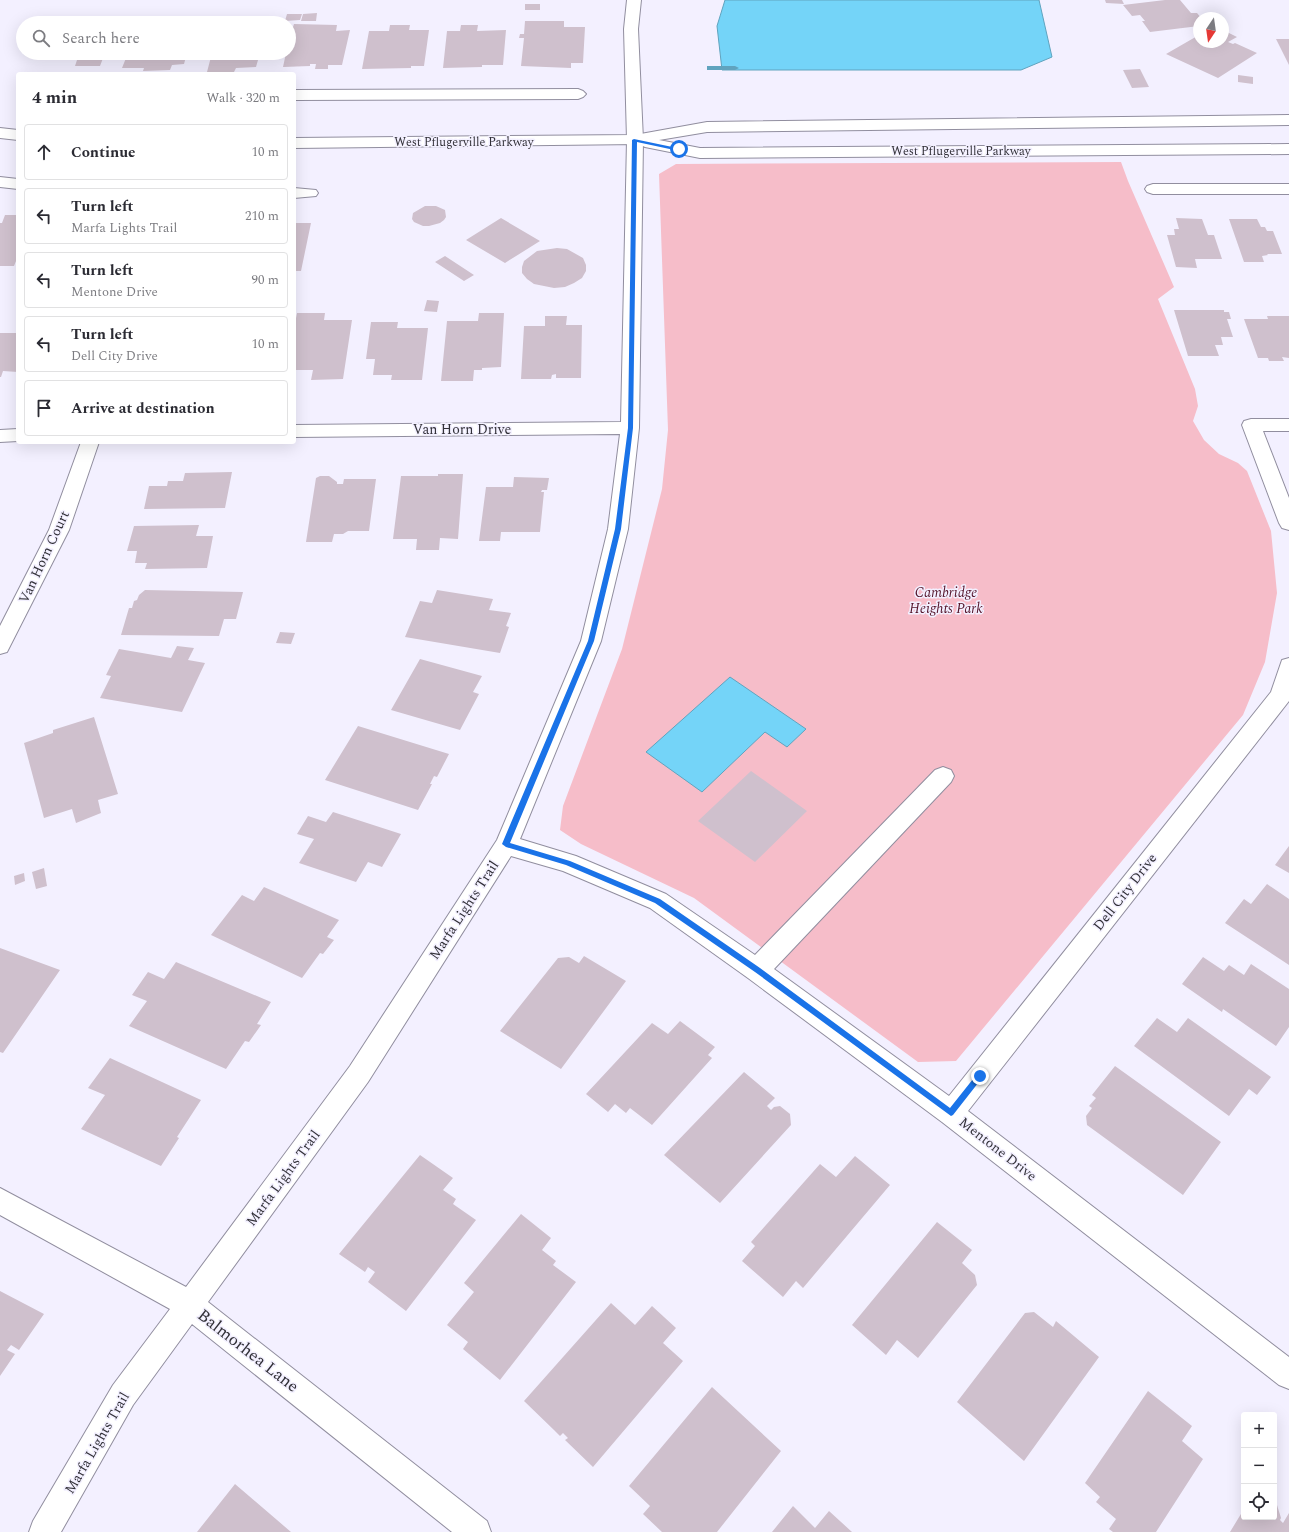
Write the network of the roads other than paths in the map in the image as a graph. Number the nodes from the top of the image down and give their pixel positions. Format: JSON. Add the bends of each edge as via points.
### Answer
{"nodes":[{"id":1,"x":634,"y":0,"type":"edge"},
{"id":2,"x":578,"y":94,"type":"dead end"},
{"id":3,"x":296,"y":95,"type":"edge"},
{"id":4,"x":1289,"y":120,"type":"edge"},
{"id":5,"x":0,"y":133,"type":"edge"},
{"id":6,"x":16,"y":135,"type":"edge"},
{"id":7,"x":634,"y":140,"type":"junction"},
{"id":8,"x":296,"y":143,"type":"edge"},
{"id":9,"x":1289,"y":149,"type":"edge"},
{"id":10,"x":0,"y":182,"type":"edge"},
{"id":11,"x":16,"y":184,"type":"edge"},
{"id":12,"x":1153,"y":189,"type":"dead end"},
{"id":13,"x":1289,"y":189,"type":"edge"},
{"id":14,"x":296,"y":193,"type":"edge"},
{"id":15,"x":310,"y":193,"type":"dead end"},
{"id":16,"x":1289,"y":425,"type":"edge"},
{"id":17,"x":630,"y":428,"type":"junction"},
{"id":18,"x":296,"y":430,"type":"edge"},
{"id":19,"x":16,"y":435,"type":"edge"},
{"id":20,"x":0,"y":436,"type":"edge"},
{"id":21,"x":89,"y":444,"type":"edge"},
{"id":22,"x":1289,"y":523,"type":"edge"},
{"id":23,"x":0,"y":646,"type":"edge"},
{"id":24,"x":1289,"y":666,"type":"edge"},
{"id":25,"x":943,"y":776,"type":"dead end"},
{"id":26,"x":506,"y":844,"type":"junction"},
{"id":27,"x":757,"y":970,"type":"junction"},
{"id":28,"x":951,"y":1113,"type":"junction"},
{"id":29,"x":0,"y":1201,"type":"edge"},
{"id":30,"x":189,"y":1304,"type":"junction"},
{"id":31,"x":1289,"y":1375,"type":"edge"},
{"id":32,"x":44,"y":1532,"type":"edge"},
{"id":33,"x":476,"y":1532,"type":"edge"}],
"edges":[{"from":1,"to":7,"type":"street","name":"Marfa Lights Trail","via":[[631,29]]},
{"from":2,"to":3,"type":"street"},
{"from":4,"to":7,"type":"street","name":"West Pflugerville Parkway","via":[[707,127]]},
{"from":5,"to":6,"type":"street"},
{"from":7,"to":8,"type":"street","name":"West Pflugerville Parkway"},
{"from":7,"to":9,"type":"street","name":"West Pflugerville Parkway","via":[[700,153]]},
{"from":7,"to":17,"type":"street","name":"Marfa Lights Trail"},
{"from":10,"to":11,"type":"street"},
{"from":12,"to":13,"type":"street"},
{"from":14,"to":15,"type":"street"},
{"from":16,"to":22,"type":"street","via":[[1252,425]]},
{"from":17,"to":18,"type":"street","name":"Van Horn Drive"},
{"from":17,"to":26,"type":"street","name":"Marfa Lights Trail","via":[[618,529],[591,641]]},
{"from":19,"to":20,"type":"street"},
{"from":21,"to":23,"type":"street","name":"Van Horn Court","via":[[59,530]]},
{"from":24,"to":28,"type":"street","name":"Dell City Drive","via":[[1281,695]]},
{"from":25,"to":27,"type":"street"},
{"from":26,"to":27,"type":"street","name":"Mentone Drive","via":[[568,863],[658,901]]},
{"from":26,"to":30,"type":"street","name":"Marfa Lights Trail","via":[[358,1074]]},
{"from":27,"to":28,"type":"street","name":"Mentone Drive"},
{"from":28,"to":31,"type":"street","name":"Mentone Drive"},
{"from":29,"to":30,"type":"street","name":"Balmorhea Lane"},
{"from":30,"to":32,"type":"street","name":"Marfa Lights Trail","via":[[123,1395]]},
{"from":30,"to":33,"type":"street","name":"Balmorhea Lane"}]}
